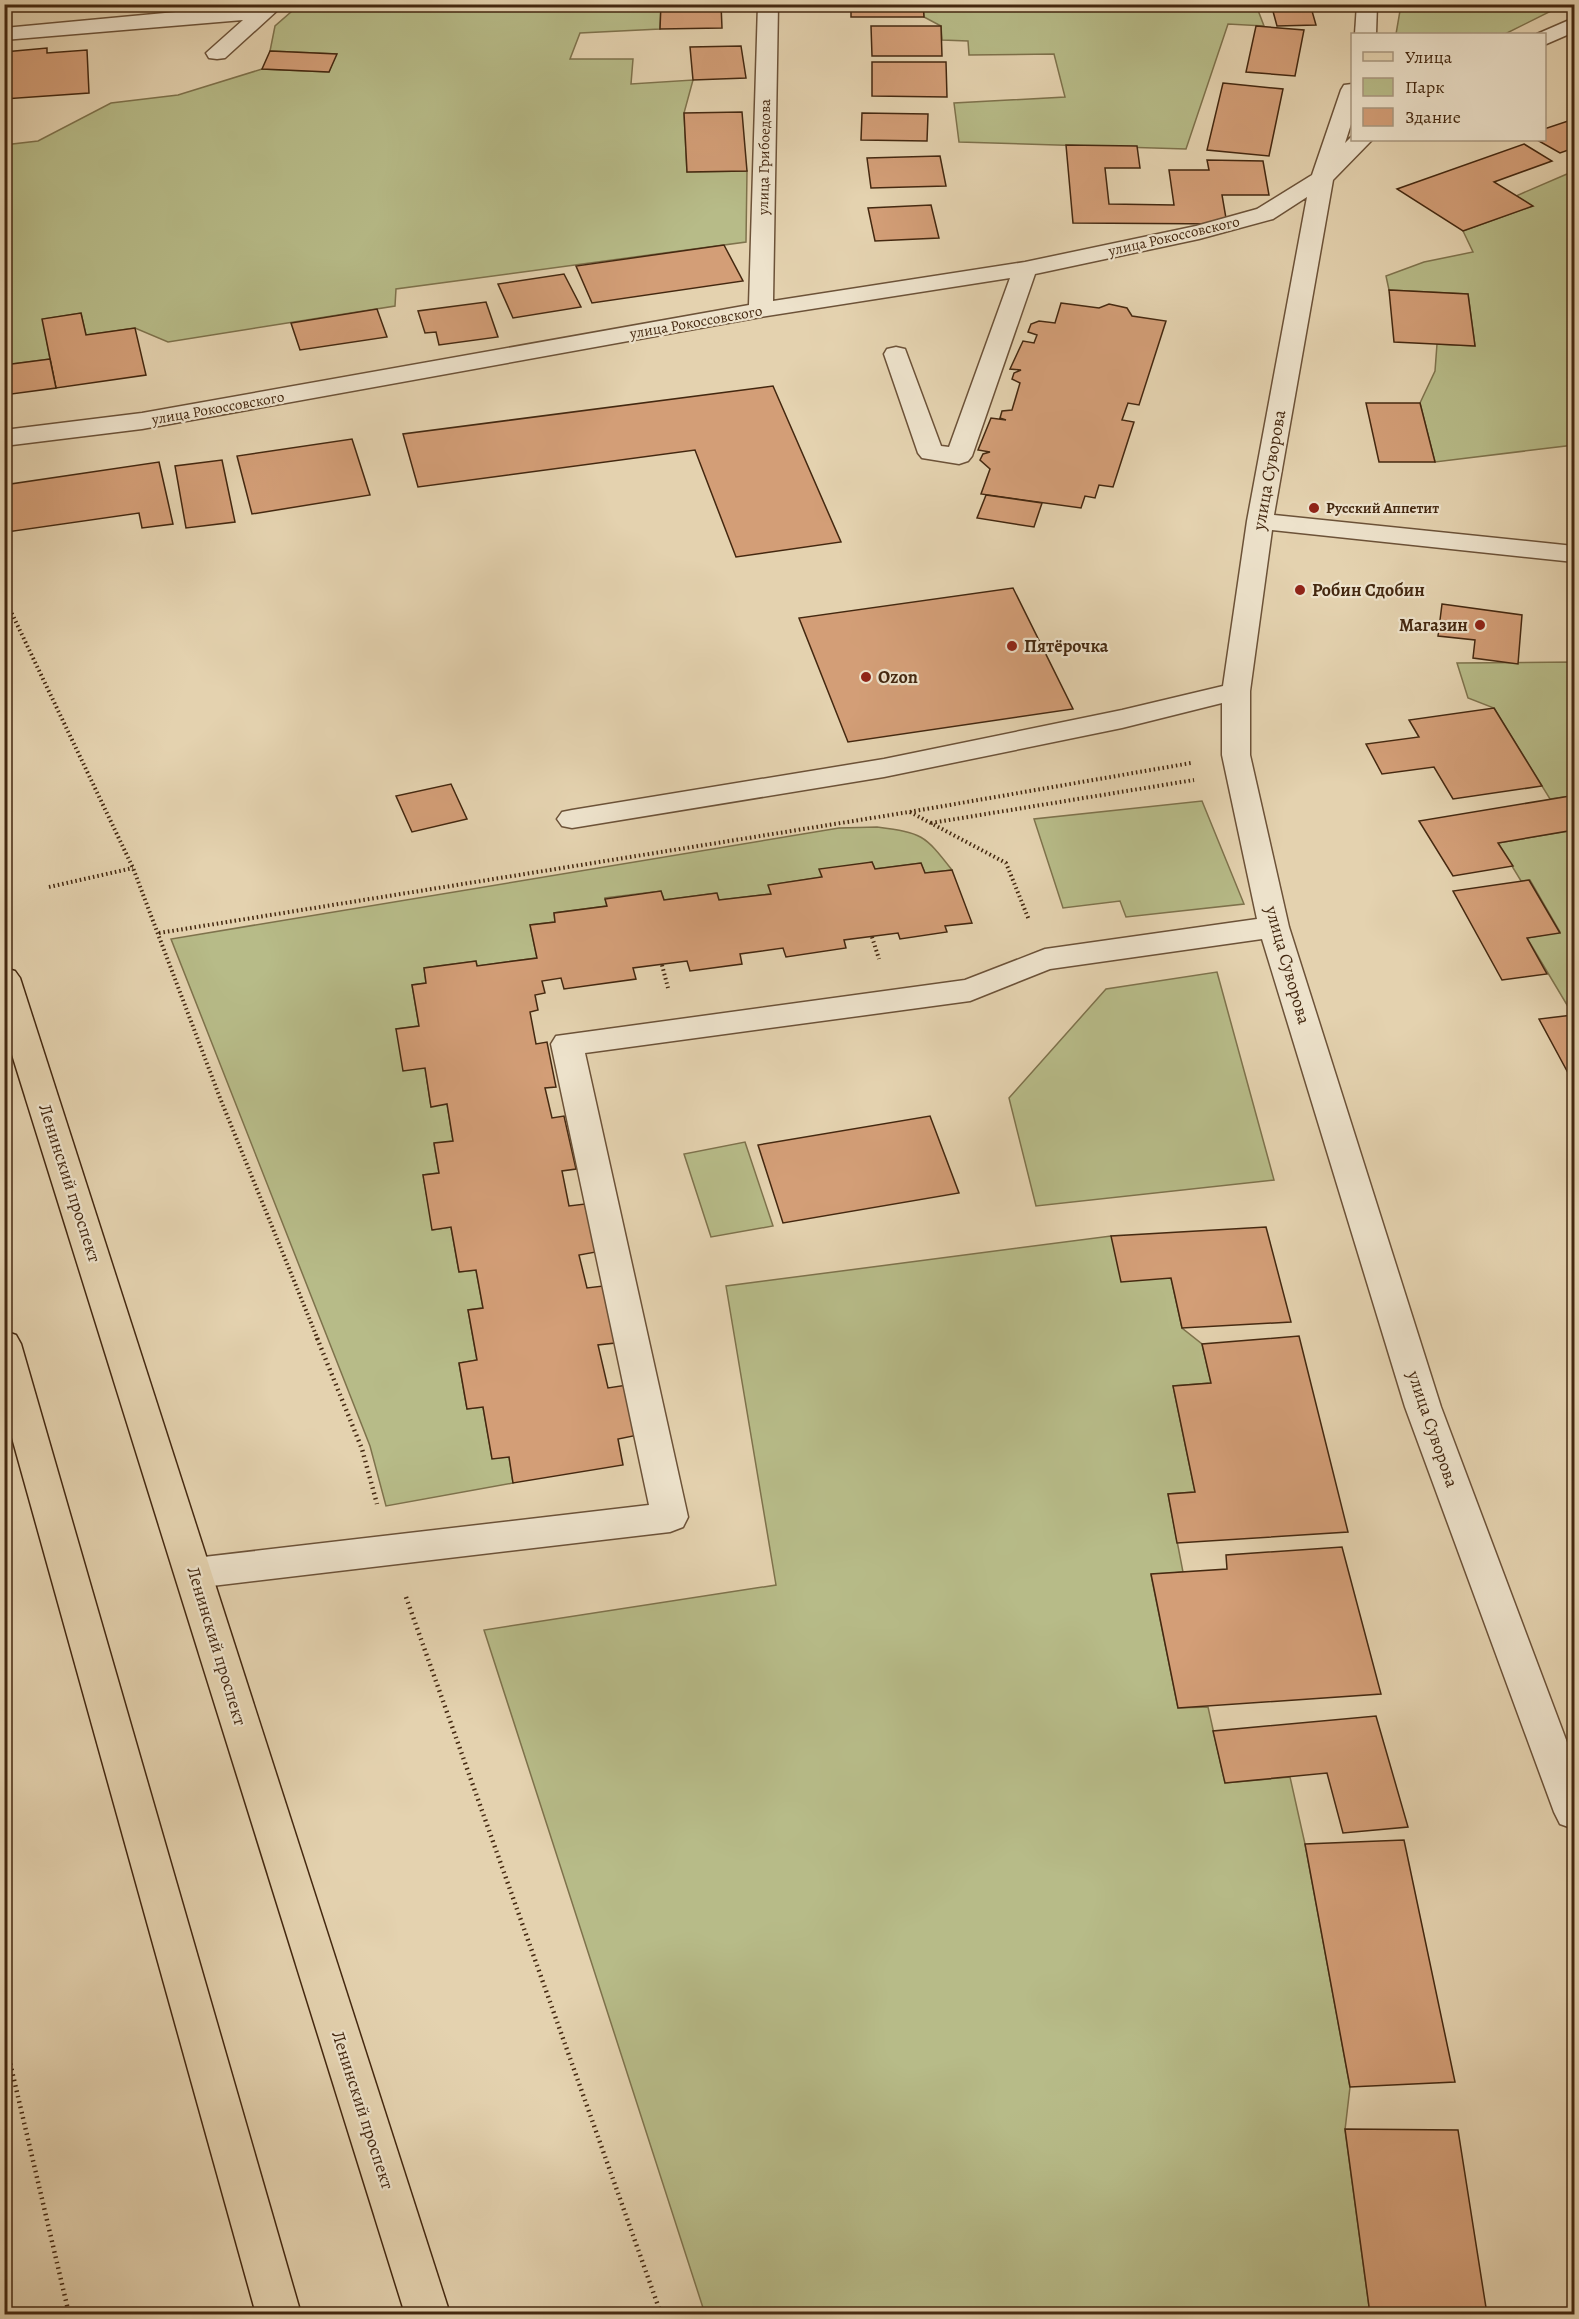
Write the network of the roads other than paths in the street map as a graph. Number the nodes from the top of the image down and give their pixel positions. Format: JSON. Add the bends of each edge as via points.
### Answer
{"nodes":[{"id":1,"x":768,"y":4,"type":"edge"},
{"id":2,"x":1367,"y":4,"type":"edge"},
{"id":3,"x":269,"y":8,"type":"edge"},
{"id":4,"x":1575,"y":24,"type":"edge"},
{"id":5,"x":1366,"y":33,"type":"edge"},
{"id":6,"x":4,"y":34,"type":"edge"},
{"id":7,"x":1546,"y":38,"type":"edge"},
{"id":8,"x":217,"y":53,"type":"dead end"},
{"id":9,"x":1351,"y":96,"type":"edge"},
{"id":10,"x":1360,"y":141,"type":"edge"},
{"id":11,"x":1322,"y":178,"type":"junction"},
{"id":12,"x":1025,"y":269,"type":"junction"},
{"id":13,"x":760,"y":310,"type":"junction"},
{"id":14,"x":896,"y":354,"type":"dead end"},
{"id":15,"x":4,"y":438,"type":"edge"},
{"id":16,"x":1260,"y":521,"type":"junction"},
{"id":17,"x":1575,"y":554,"type":"edge"},
{"id":18,"x":1236,"y":691,"type":"junction"},
{"id":19,"x":572,"y":819,"type":"dead end"},
{"id":20,"x":1274,"y":927,"type":"junction"},
{"id":21,"x":4,"y":978,"type":"edge"},
{"id":22,"x":4,"y":1344,"type":"edge"},
{"id":23,"x":12,"y":1397,"type":"edge"},
{"id":24,"x":195,"y":1573,"type":"junction"},
{"id":25,"x":1575,"y":1812,"type":"edge"},
{"id":26,"x":279,"y":2314,"type":"edge"},
{"id":27,"x":429,"y":2314,"type":"edge"}],
"edges":[{"from":1,"to":13,"type":"street","name":"улица Грибоедова"},
{"from":2,"to":5,"type":"street"},
{"from":3,"to":6,"type":"street"},
{"from":3,"to":8,"type":"street"},
{"from":4,"to":7,"type":"street"},
{"from":9,"to":11,"type":"street","name":"улица Суворова"},
{"from":10,"to":11,"type":"street","name":"улица Рокоссовского"},
{"from":11,"to":12,"type":"street","name":"улица Рокоссовского","via":[[1265,214]]},
{"from":11,"to":16,"type":"street","name":"улица Суворова"},
{"from":12,"to":13,"type":"street","name":"улица Рокоссовского"},
{"from":12,"to":14,"type":"street","via":[[959,456],[931,453]]},
{"from":13,"to":15,"type":"street","name":"улица Рокоссовского","via":[[142,421]]},
{"from":16,"to":17,"type":"street"},
{"from":16,"to":18,"type":"street","name":"улица Суворова"},
{"from":18,"to":19,"type":"street","via":[[1122,720],[884,768]]},
{"from":18,"to":20,"type":"street","name":"улица Суворова","via":[[1238,763]]},
{"from":20,"to":24,"type":"street","via":[[1045,959],[970,990],[567,1044],[670,1517]]},
{"from":20,"to":25,"type":"street","name":"улица Суворова","via":[[1423,1407]]},
{"from":21,"to":24,"type":"main road","name":"Ленинский проспект"},
{"from":22,"to":23,"type":"main road"},
{"from":23,"to":26,"type":"main road"},
{"from":24,"to":27,"type":"main road","name":"Ленинский проспект"}]}
